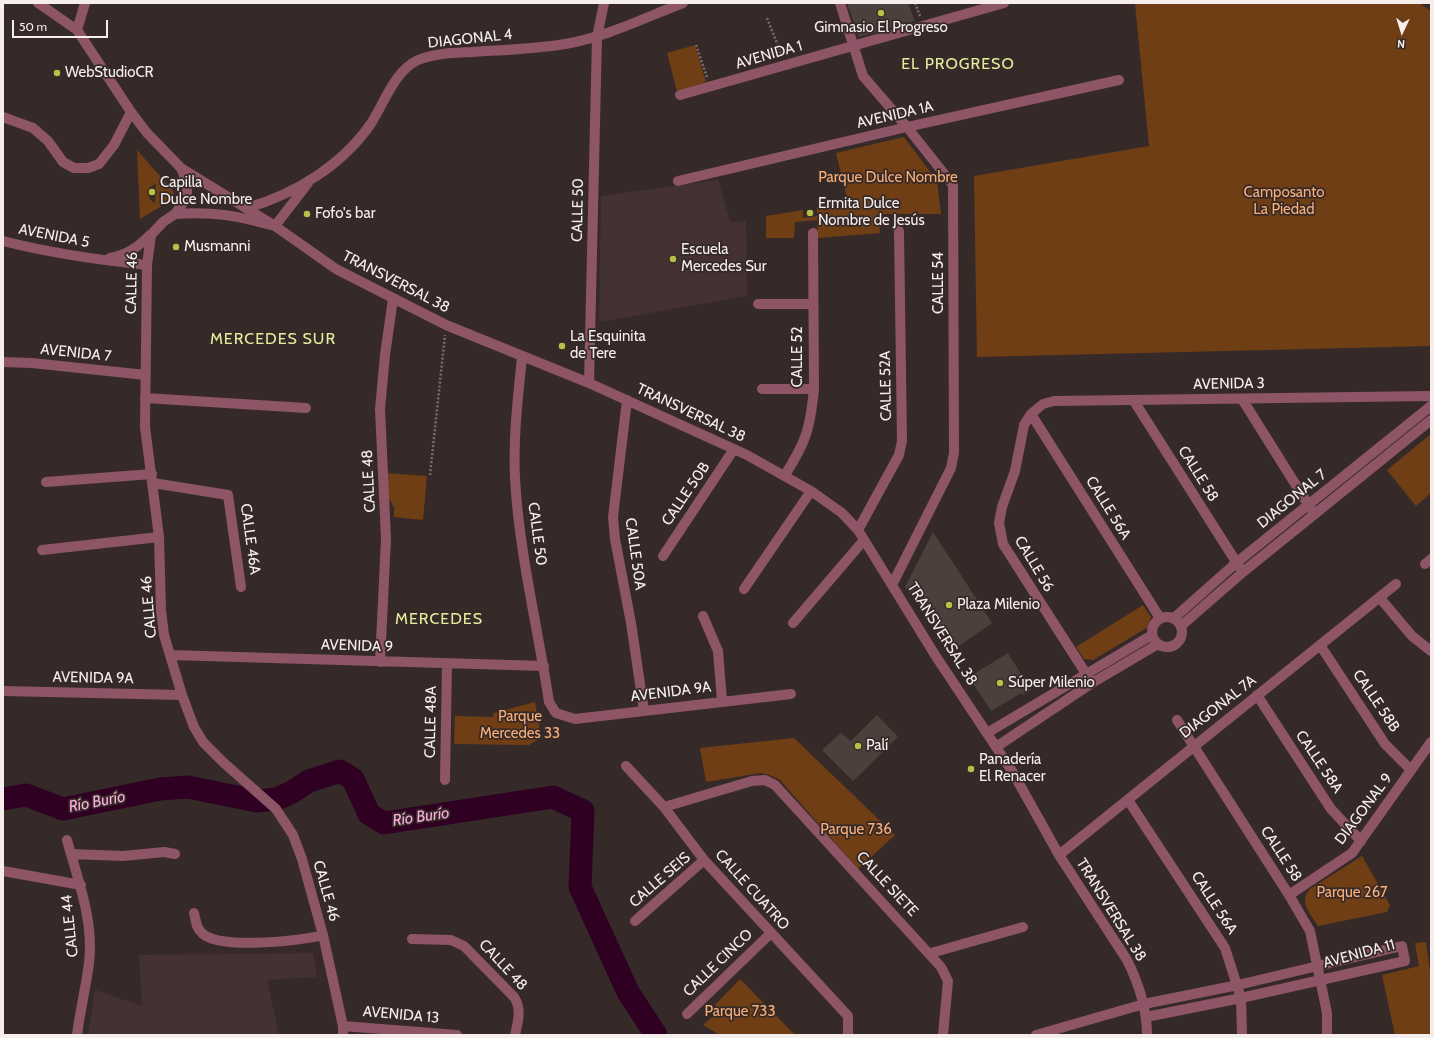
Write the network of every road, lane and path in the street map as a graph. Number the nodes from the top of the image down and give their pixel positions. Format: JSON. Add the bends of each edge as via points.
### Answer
{"nodes":[{"id":1,"x":38,"y":3,"type":"edge"},
{"id":2,"x":85,"y":3,"type":"edge"},
{"id":3,"x":604,"y":3,"type":"edge"},
{"id":4,"x":682,"y":3,"type":"edge"},
{"id":5,"x":840,"y":3,"type":"edge"},
{"id":6,"x":1004,"y":3,"type":"edge"},
{"id":7,"x":766,"y":18,"type":"dead end"},
{"id":8,"x":77,"y":30,"type":"junction"},
{"id":9,"x":597,"y":37,"type":"junction"},
{"id":10,"x":696,"y":45,"type":"dead end"},
{"id":11,"x":854,"y":46,"type":"junction"},
{"id":12,"x":786,"y":65,"type":"junction"},
{"id":13,"x":1119,"y":80,"type":"dead end"},
{"id":14,"x":710,"y":87,"type":"junction"},
{"id":15,"x":680,"y":95,"type":"dead end"},
{"id":16,"x":131,"y":112,"type":"junction"},
{"id":17,"x":3,"y":117,"type":"edge"},
{"id":18,"x":907,"y":127,"type":"junction"},
{"id":19,"x":181,"y":168,"type":"junction"},
{"id":20,"x":678,"y":181,"type":"dead end"},
{"id":21,"x":309,"y":182,"type":"junction"},
{"id":22,"x":247,"y":208,"type":"junction"},
{"id":23,"x":175,"y":214,"type":"junction"},
{"id":24,"x":275,"y":226,"type":"junction"},
{"id":25,"x":899,"y":232,"type":"dead end"},
{"id":26,"x":813,"y":233,"type":"dead end"},
{"id":27,"x":151,"y":235,"type":"junction"},
{"id":28,"x":3,"y":241,"type":"edge"},
{"id":29,"x":100,"y":260,"type":"junction"},
{"id":30,"x":147,"y":265,"type":"junction"},
{"id":31,"x":393,"y":299,"type":"junction"},
{"id":32,"x":758,"y":304,"type":"dead end"},
{"id":33,"x":813,"y":304,"type":"junction"},
{"id":34,"x":446,"y":325,"type":"junction"},
{"id":35,"x":522,"y":357,"type":"junction"},
{"id":36,"x":3,"y":362,"type":"edge"},
{"id":37,"x":146,"y":375,"type":"junction"},
{"id":38,"x":589,"y":383,"type":"junction"},
{"id":39,"x":762,"y":389,"type":"dead end"},
{"id":40,"x":814,"y":389,"type":"junction"},
{"id":41,"x":1431,"y":396,"type":"edge"},
{"id":42,"x":145,"y":398,"type":"junction"},
{"id":43,"x":1242,"y":399,"type":"junction"},
{"id":44,"x":627,"y":400,"type":"junction"},
{"id":45,"x":1134,"y":401,"type":"junction"},
{"id":46,"x":1431,"y":406,"type":"edge"},
{"id":47,"x":306,"y":408,"type":"dead end"},
{"id":48,"x":1031,"y":414,"type":"junction"},
{"id":49,"x":1431,"y":420,"type":"edge"},
{"id":50,"x":734,"y":449,"type":"junction"},
{"id":51,"x":430,"y":475,"type":"dead end"},
{"id":52,"x":785,"y":475,"type":"junction"},
{"id":53,"x":152,"y":478,"type":"junction"},
{"id":54,"x":46,"y":482,"type":"dead end"},
{"id":55,"x":811,"y":491,"type":"junction"},
{"id":56,"x":1308,"y":505,"type":"junction"},
{"id":57,"x":1315,"y":515,"type":"junction"},
{"id":58,"x":858,"y":530,"type":"junction"},
{"id":59,"x":159,"y":537,"type":"junction"},
{"id":60,"x":864,"y":540,"type":"junction"},
{"id":61,"x":42,"y":550,"type":"dead end"},
{"id":62,"x":663,"y":556,"type":"dead end"},
{"id":63,"x":1236,"y":564,"type":"junction"},
{"id":64,"x":1243,"y":572,"type":"junction"},
{"id":65,"x":1396,"y":584,"type":"dead end"},
{"id":66,"x":892,"y":585,"type":"junction"},
{"id":67,"x":242,"y":587,"type":"dead end"},
{"id":68,"x":744,"y":589,"type":"dead end"},
{"id":69,"x":1380,"y":598,"type":"junction"},
{"id":70,"x":703,"y":616,"type":"dead end"},
{"id":71,"x":1160,"y":618,"type":"junction"},
{"id":72,"x":1174,"y":618,"type":"junction"},
{"id":73,"x":793,"y":623,"type":"dead end"},
{"id":74,"x":1181,"y":626,"type":"junction"},
{"id":75,"x":1152,"y":635,"type":"junction"},
{"id":76,"x":1158,"y":644,"type":"junction"},
{"id":77,"x":1320,"y":645,"type":"junction"},
{"id":78,"x":1431,"y":651,"type":"edge"},
{"id":79,"x":170,"y":655,"type":"junction"},
{"id":80,"x":380,"y":662,"type":"junction"},
{"id":81,"x":447,"y":664,"type":"junction"},
{"id":82,"x":544,"y":666,"type":"junction"},
{"id":83,"x":1086,"y":673,"type":"junction"},
{"id":84,"x":1092,"y":683,"type":"junction"},
{"id":85,"x":3,"y":691,"type":"edge"},
{"id":86,"x":791,"y":694,"type":"dead end"},
{"id":87,"x":182,"y":695,"type":"junction"},
{"id":88,"x":1257,"y":696,"type":"junction"},
{"id":89,"x":722,"y":701,"type":"junction"},
{"id":90,"x":644,"y":711,"type":"junction"},
{"id":91,"x":556,"y":713,"type":"joint"},
{"id":92,"x":1177,"y":720,"type":"dead end"},
{"id":93,"x":987,"y":733,"type":"junction"},
{"id":94,"x":1431,"y":742,"type":"edge"},
{"id":95,"x":1193,"y":746,"type":"junction"},
{"id":96,"x":996,"y":747,"type":"junction"},
{"id":97,"x":626,"y":766,"type":"dead end"},
{"id":98,"x":1411,"y":770,"type":"junction"},
{"id":99,"x":445,"y":780,"type":"dead end"},
{"id":100,"x":1128,"y":800,"type":"junction"},
{"id":101,"x":664,"y":807,"type":"junction"},
{"id":102,"x":68,"y":840,"type":"dead end"},
{"id":103,"x":1361,"y":841,"type":"junction"},
{"id":104,"x":71,"y":854,"type":"junction"},
{"id":105,"x":175,"y":854,"type":"dead end"},
{"id":106,"x":1059,"y":855,"type":"junction"},
{"id":107,"x":704,"y":860,"type":"junction"},
{"id":108,"x":3,"y":871,"type":"edge"},
{"id":109,"x":81,"y":885,"type":"junction"},
{"id":110,"x":1289,"y":895,"type":"junction"},
{"id":111,"x":194,"y":914,"type":"dead end"},
{"id":112,"x":635,"y":921,"type":"dead end"},
{"id":113,"x":1023,"y":928,"type":"dead end"},
{"id":114,"x":770,"y":934,"type":"junction"},
{"id":115,"x":323,"y":935,"type":"junction"},
{"id":116,"x":412,"y":939,"type":"dead end"},
{"id":117,"x":931,"y":954,"type":"junction"},
{"id":118,"x":1317,"y":965,"type":"junction"},
{"id":119,"x":1321,"y":980,"type":"junction"},
{"id":120,"x":1238,"y":985,"type":"junction"},
{"id":121,"x":1241,"y":998,"type":"junction"},
{"id":122,"x":1144,"y":1004,"type":"junction"},
{"id":123,"x":687,"y":1014,"type":"dead end"},
{"id":124,"x":1146,"y":1017,"type":"junction"},
{"id":125,"x":343,"y":1030,"type":"edge"},
{"id":126,"x":77,"y":1035,"type":"edge"},
{"id":127,"x":457,"y":1035,"type":"edge"},
{"id":128,"x":515,"y":1035,"type":"edge"},
{"id":129,"x":848,"y":1035,"type":"edge"},
{"id":130,"x":943,"y":1035,"type":"edge"},
{"id":131,"x":1037,"y":1035,"type":"edge"},
{"id":132,"x":1147,"y":1035,"type":"edge"},
{"id":133,"x":1242,"y":1035,"type":"edge"},
{"id":134,"x":1327,"y":1035,"type":"edge"}],
"edges":[{"from":1,"to":8,"type":"street","name":"TRANSVERSAL 38"},
{"from":2,"to":8,"type":"street"},
{"from":3,"to":9,"type":"street","name":"CALLE 50"},
{"from":4,"to":9,"type":"street","name":"DIAGONAL 4"},
{"from":5,"to":11,"type":"street","name":"CALLE 54"},
{"from":6,"to":11,"type":"street","name":"AVENIDA 1"},
{"from":7,"to":12,"type":"path"},
{"from":8,"to":16,"type":"street","name":"TRANSVERSAL 38"},
{"from":9,"to":21,"type":"street","name":"DIAGONAL 4","via":[[566,44],[442,54],[417,60],[398,78],[358,141],[342,158]]},
{"from":9,"to":38,"type":"street","name":"CALLE 50"},
{"from":10,"to":14,"type":"path"},
{"from":11,"to":12,"type":"street","name":"AVENIDA 1"},
{"from":11,"to":18,"type":"street","name":"CALLE 54","via":[[863,76]]},
{"from":12,"to":14,"type":"street","name":"AVENIDA 1"},
{"from":13,"to":18,"type":"street","name":"AVENIDA 1A"},
{"from":14,"to":15,"type":"street","name":"AVENIDA 1"},
{"from":16,"to":17,"type":"street","via":[[114,145],[99,164],[81,168],[74,168],[63,162],[48,141],[33,128]]},
{"from":16,"to":19,"type":"street","name":"TRANSVERSAL 38","via":[[147,133]]},
{"from":18,"to":20,"type":"street","name":"AVENIDA 1A"},
{"from":18,"to":66,"type":"street","name":"CALLE 54","via":[[953,185],[954,453],[951,468]]},
{"from":19,"to":22,"type":"street","name":"TRANSVERSAL 38"},
{"from":19,"to":23,"type":"street","name":"CALLE 46","via":[[187,183],[187,193]]},
{"from":21,"to":22,"type":"street","name":"DIAGONAL 4","via":[[266,203]]},
{"from":21,"to":24,"type":"street","name":"DIAGONAL 4"},
{"from":22,"to":24,"type":"street","name":"TRANSVERSAL 38"},
{"from":23,"to":24,"type":"street","via":[[230,214]]},
{"from":23,"to":27,"type":"street","name":"CALLE 46"},
{"from":24,"to":31,"type":"street","name":"TRANSVERSAL 38","via":[[336,268]]},
{"from":25,"to":58,"type":"street","name":"CALLE 52A","via":[[902,441],[899,455]]},
{"from":26,"to":33,"type":"street","name":"CALLE 52"},
{"from":27,"to":29,"type":"street","name":"AVENIDA 5","via":[[122,256]]},
{"from":27,"to":30,"type":"street","name":"CALLE 46"},
{"from":28,"to":29,"type":"street","name":"AVENIDA 5"},
{"from":29,"to":30,"type":"street","name":"AVENIDA 5"},
{"from":30,"to":37,"type":"street","name":"CALLE 46"},
{"from":31,"to":34,"type":"street","name":"TRANSVERSAL 38"},
{"from":31,"to":80,"type":"street","name":"CALLE 48","via":[[380,409],[385,509]]},
{"from":32,"to":33,"type":"street"},
{"from":33,"to":40,"type":"street","name":"CALLE 52"},
{"from":34,"to":35,"type":"street","name":"TRANSVERSAL 38"},
{"from":34,"to":51,"type":"path"},
{"from":35,"to":38,"type":"street","name":"TRANSVERSAL 38"},
{"from":35,"to":82,"type":"street","name":"CALLE 50","via":[[515,477],[518,518]]},
{"from":36,"to":37,"type":"street","name":"AVENIDA 7"},
{"from":37,"to":42,"type":"street","name":"CALLE 46"},
{"from":38,"to":44,"type":"street","name":"TRANSVERSAL 38"},
{"from":39,"to":40,"type":"street"},
{"from":40,"to":52,"type":"street","name":"CALLE 52","via":[[808,432],[801,450]]},
{"from":41,"to":43,"type":"street","name":"AVENIDA 3"},
{"from":42,"to":47,"type":"street"},
{"from":42,"to":53,"type":"street","name":"CALLE 46","via":[[145,427]]},
{"from":43,"to":45,"type":"street","name":"AVENIDA 3"},
{"from":43,"to":56,"type":"street"},
{"from":44,"to":50,"type":"street","name":"TRANSVERSAL 38"},
{"from":44,"to":90,"type":"street","name":"CALLE 50A","via":[[613,517]]},
{"from":45,"to":48,"type":"street","name":"AVENIDA 3","via":[[1054,401],[1043,404]]},
{"from":45,"to":63,"type":"street","name":"CALLE 58"},
{"from":46,"to":56,"type":"street","name":"DIAGONAL 7"},
{"from":48,"to":71,"type":"street","name":"CALLE 56A"},
{"from":48,"to":83,"type":"street","name":"CALLE 56","via":[[1024,425],[1015,471],[1002,507],[999,523],[1003,544]]},
{"from":49,"to":57,"type":"street","name":"DIAGONAL 7"},
{"from":50,"to":52,"type":"street","name":"TRANSVERSAL 38"},
{"from":50,"to":62,"type":"street","name":"CALLE 50B"},
{"from":52,"to":55,"type":"street","name":"TRANSVERSAL 38"},
{"from":53,"to":54,"type":"street"},
{"from":53,"to":59,"type":"street","name":"CALLE 46"},
{"from":53,"to":67,"type":"street","name":"CALLE 46A","via":[[228,495]]},
{"from":55,"to":58,"type":"street","name":"TRANSVERSAL 38","via":[[842,513]]},
{"from":55,"to":68,"type":"street"},
{"from":56,"to":57,"type":"street"},
{"from":56,"to":63,"type":"street","name":"DIAGONAL 7"},
{"from":57,"to":64,"type":"street","name":"DIAGONAL 7"},
{"from":58,"to":60,"type":"street","name":"TRANSVERSAL 38"},
{"from":59,"to":61,"type":"street"},
{"from":59,"to":79,"type":"street","name":"CALLE 46","via":[[161,610]]},
{"from":60,"to":66,"type":"street","name":"TRANSVERSAL 38"},
{"from":60,"to":73,"type":"street"},
{"from":63,"to":64,"type":"street","name":"CALLE 58"},
{"from":63,"to":72,"type":"street","name":"DIAGONAL 7"},
{"from":64,"to":74,"type":"street","name":"DIAGONAL 7"},
{"from":65,"to":69,"type":"street","name":"DIAGONAL 7A"},
{"from":66,"to":93,"type":"street","name":"TRANSVERSAL 38"},
{"from":69,"to":77,"type":"street","name":"DIAGONAL 7A"},
{"from":69,"to":78,"type":"street","via":[[1412,636]]},
{"from":70,"to":89,"type":"street","via":[[718,651]]},
{"from":71,"to":72,"type":"street"},
{"from":71,"to":75,"type":"street","via":[[1154,623]]},
{"from":72,"to":74,"type":"street"},
{"from":74,"to":76,"type":"street","via":[[1182,634],[1178,642],[1166,647]]},
{"from":75,"to":76,"type":"street"},
{"from":75,"to":83,"type":"street"},
{"from":76,"to":84,"type":"street"},
{"from":77,"to":88,"type":"street","name":"DIAGONAL 7A"},
{"from":77,"to":98,"type":"street","name":"CALLE 58B","via":[[1386,744]]},
{"from":79,"to":80,"type":"street","name":"AVENIDA 9"},
{"from":79,"to":87,"type":"street","name":"CALLE 46"},
{"from":80,"to":81,"type":"street","name":"AVENIDA 9"},
{"from":81,"to":82,"type":"street","name":"AVENIDA 9"},
{"from":81,"to":99,"type":"street","name":"CALLE 48A"},
{"from":82,"to":91,"type":"street","name":"CALLE 50","via":[[549,702]]},
{"from":83,"to":84,"type":"street","name":"CALLE 56"},
{"from":83,"to":93,"type":"street"},
{"from":84,"to":96,"type":"street"},
{"from":85,"to":87,"type":"street","name":"AVENIDA 9A"},
{"from":86,"to":89,"type":"street","name":"AVENIDA 9A"},
{"from":87,"to":115,"type":"street","name":"CALLE 46","via":[[194,727],[203,742],[276,809],[292,835],[302,859]]},
{"from":88,"to":95,"type":"street","name":"DIAGONAL 7A"},
{"from":88,"to":103,"type":"street","name":"CALLE 58A","via":[[1332,809]]},
{"from":89,"to":90,"type":"street","name":"AVENIDA 9A"},
{"from":90,"to":91,"type":"street","name":"AVENIDA 9A","via":[[575,719]]},
{"from":92,"to":95,"type":"street","name":"CALLE 58"},
{"from":93,"to":96,"type":"street","name":"TRANSVERSAL 38"},
{"from":94,"to":98,"type":"street","name":"DIAGONAL 9"},
{"from":95,"to":100,"type":"street","name":"DIAGONAL 7A"},
{"from":95,"to":110,"type":"street","name":"CALLE 58"},
{"from":96,"to":106,"type":"street","name":"TRANSVERSAL 38"},
{"from":97,"to":101,"type":"street","name":"CALLE CUATRO"},
{"from":98,"to":103,"type":"street","name":"DIAGONAL 9"},
{"from":100,"to":106,"type":"street","name":"DIAGONAL 7A"},
{"from":100,"to":120,"type":"street","name":"CALLE 56A","via":[[1225,948]]},
{"from":101,"to":107,"type":"street","name":"CALLE CUATRO"},
{"from":101,"to":117,"type":"street","name":"CALLE SIETE","via":[[752,781],[764,780],[774,785]]},
{"from":102,"to":104,"type":"street","name":"CALLE 44"},
{"from":103,"to":110,"type":"street","name":"DIAGONAL 9","via":[[1352,853]]},
{"from":104,"to":105,"type":"street"},
{"from":104,"to":109,"type":"street","name":"CALLE 44"},
{"from":106,"to":122,"type":"street","name":"TRANSVERSAL 38","via":[[1127,960]]},
{"from":107,"to":112,"type":"street","name":"CALLE SEIS"},
{"from":107,"to":114,"type":"street","name":"CALLE CUATRO"},
{"from":108,"to":109,"type":"street"},
{"from":109,"to":126,"type":"street","name":"CALLE 44","via":[[88,917],[90,962]]},
{"from":110,"to":118,"type":"street","name":"CALLE 58","via":[[1310,931]]},
{"from":111,"to":115,"type":"street","via":[[197,928],[203,935],[238,944],[309,939]]},
{"from":113,"to":117,"type":"street"},
{"from":114,"to":123,"type":"street","name":"CALLE CINCO"},
{"from":114,"to":129,"type":"street","name":"CALLE CUATRO","via":[[848,1016]]},
{"from":115,"to":125,"type":"street","name":"CALLE 46"},
{"from":116,"to":128,"type":"street","name":"CALLE 48","via":[[451,940],[464,946],[514,997],[519,1012]]},
{"from":117,"to":130,"type":"street","name":"CALLE SIETE","via":[[942,967],[948,981]]},
{"from":118,"to":119,"type":"street","name":"CALLE 58"},
{"from":118,"to":119,"type":"street","name":"AVENIDA 11","via":[[1402,946],[1405,961]]},
{"from":118,"to":120,"type":"street","name":"AVENIDA 11"},
{"from":119,"to":121,"type":"street","name":"AVENIDA 11"},
{"from":119,"to":134,"type":"street","name":"CALLE 58","via":[[1327,1013]]},
{"from":120,"to":121,"type":"street","name":"CALLE 56A"},
{"from":120,"to":122,"type":"street","name":"AVENIDA 11"},
{"from":121,"to":124,"type":"street","name":"AVENIDA 11"},
{"from":121,"to":133,"type":"street","name":"CALLE 56A"},
{"from":122,"to":124,"type":"street","name":"TRANSVERSAL 38"},
{"from":122,"to":131,"type":"street","name":"AVENIDA 11"},
{"from":124,"to":132,"type":"street","name":"TRANSVERSAL 38"},
{"from":125,"to":127,"type":"street","name":"AVENIDA 13"}]}
